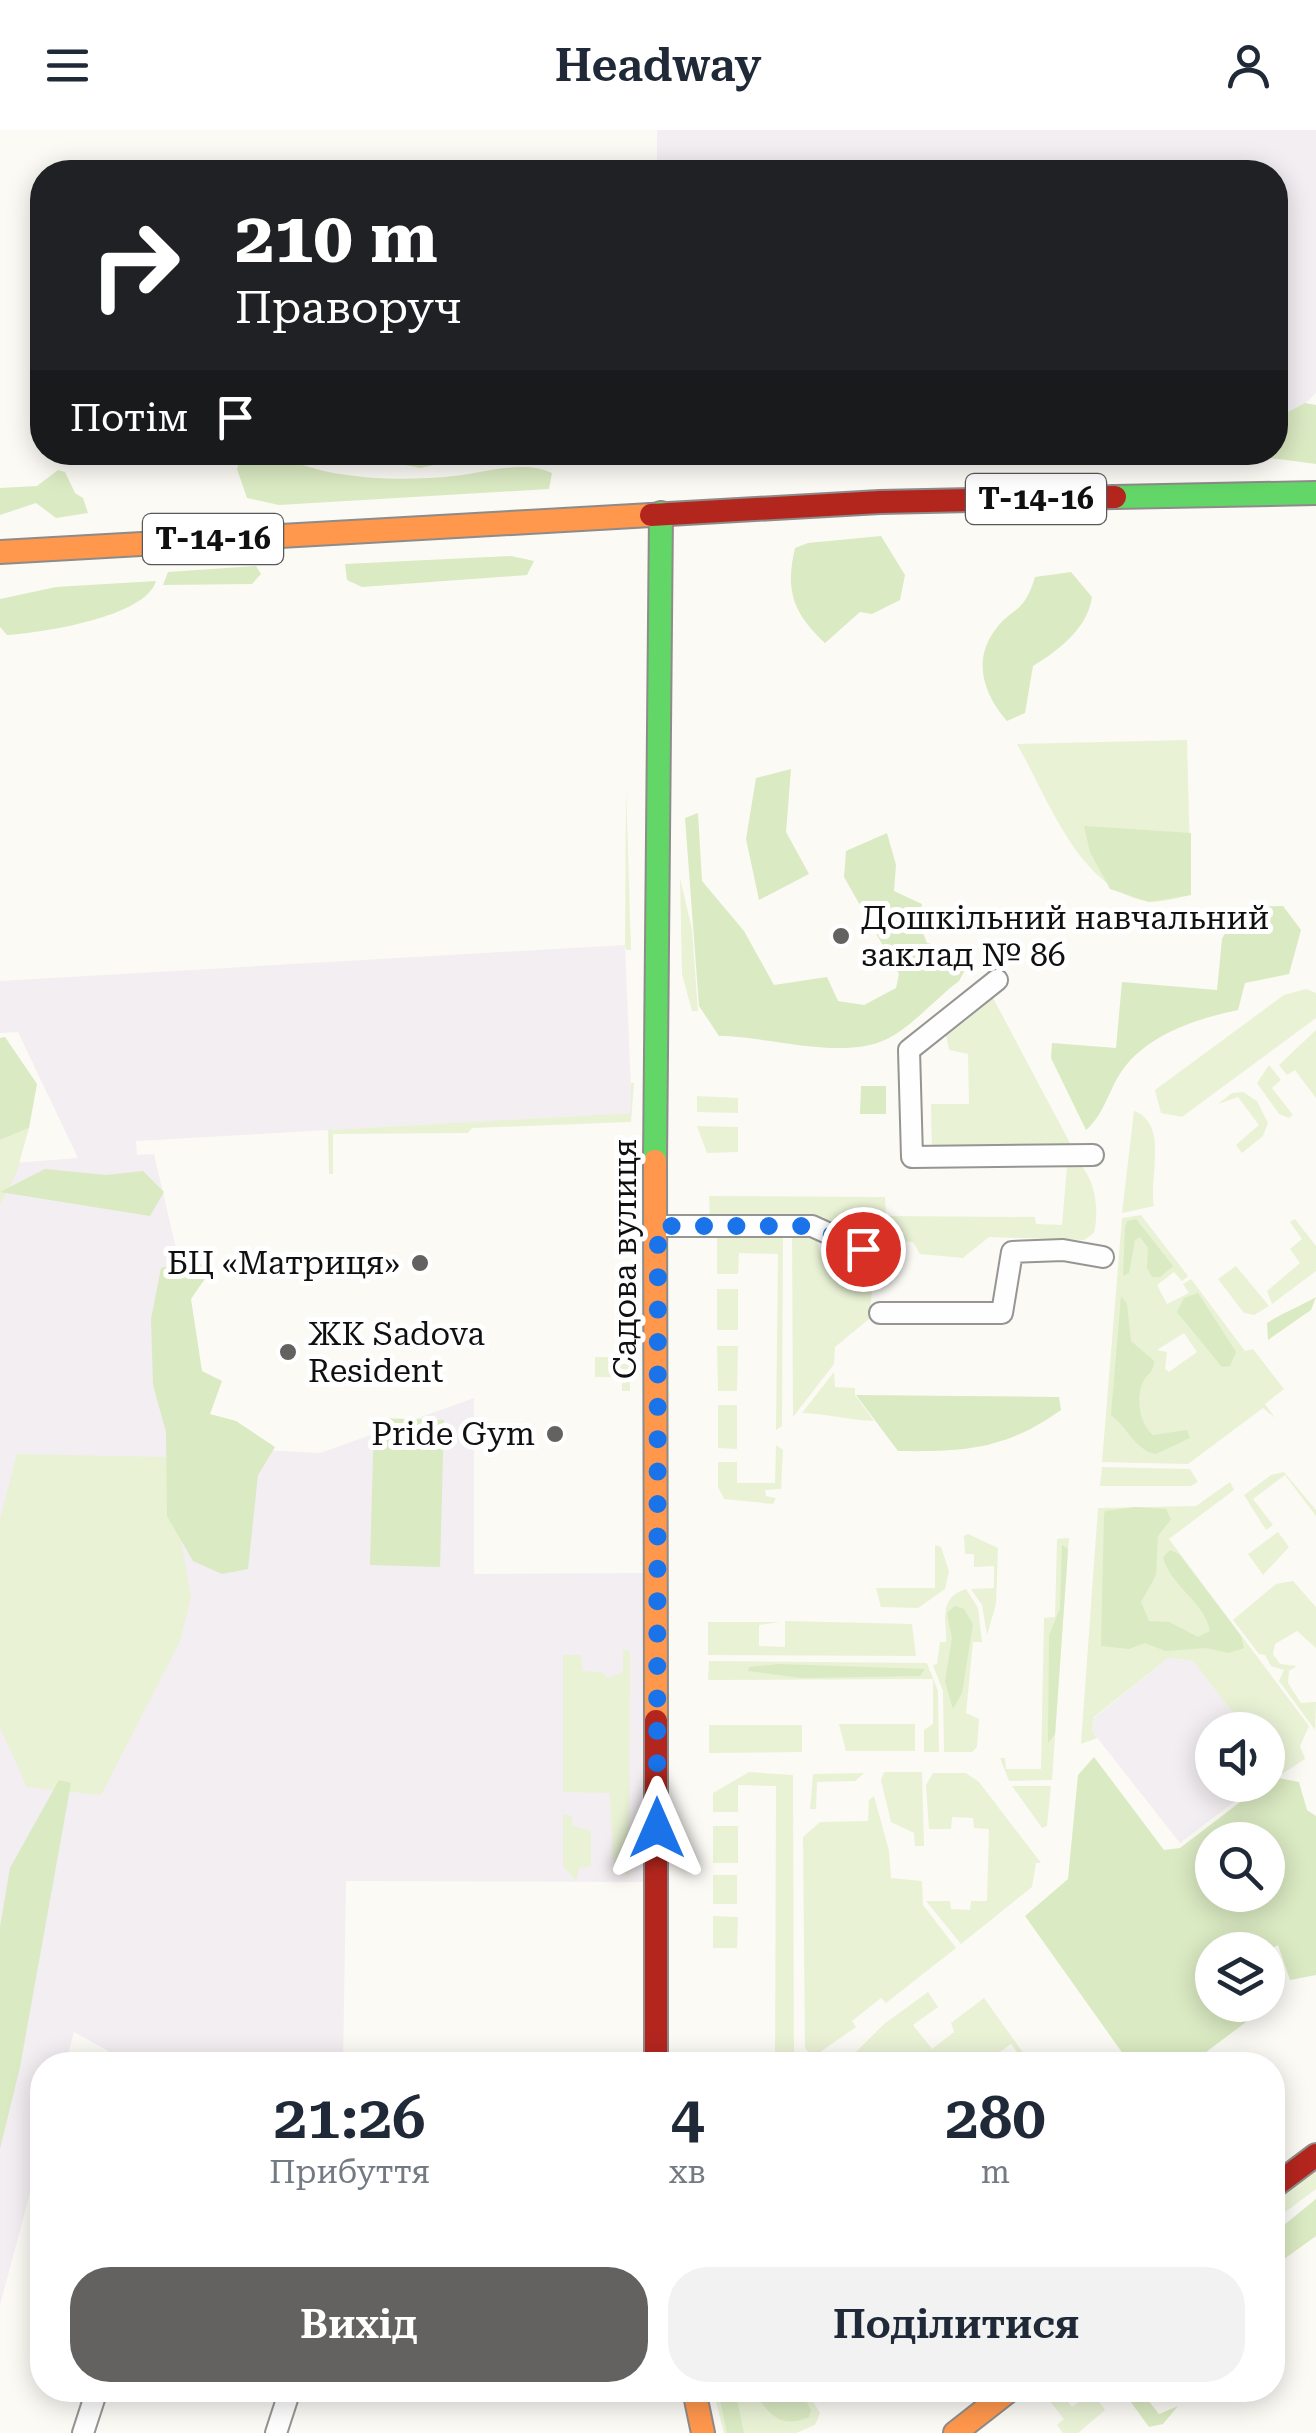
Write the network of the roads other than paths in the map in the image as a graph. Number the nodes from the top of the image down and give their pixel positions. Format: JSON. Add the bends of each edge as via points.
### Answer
{"nodes":[{"id":1,"x":1316,"y":494,"type":"edge"},
{"id":2,"x":661,"y":513,"type":"junction"},
{"id":3,"x":0,"y":552,"type":"edge"},
{"id":4,"x":997,"y":980,"type":"dead end"},
{"id":5,"x":1093,"y":1155,"type":"dead end"},
{"id":6,"x":658,"y":1226,"type":"junction"},
{"id":7,"x":863,"y":1249,"type":"dead end"},
{"id":8,"x":1103,"y":1257,"type":"dead end"},
{"id":9,"x":880,"y":1313,"type":"dead end"},
{"id":10,"x":656,"y":2052,"type":"edge"},
{"id":11,"x":1316,"y":2155,"type":"edge"},
{"id":12,"x":1285,"y":2178,"type":"edge"},
{"id":13,"x":93,"y":2402,"type":"edge"},
{"id":14,"x":286,"y":2402,"type":"edge"},
{"id":15,"x":697,"y":2402,"type":"edge"},
{"id":16,"x":995,"y":2402,"type":"edge"},
{"id":17,"x":83,"y":2433,"type":"edge"},
{"id":18,"x":276,"y":2433,"type":"edge"},
{"id":19,"x":703,"y":2433,"type":"edge"},
{"id":20,"x":955,"y":2433,"type":"edge"}],
"edges":[{"from":1,"to":2,"type":"street","number":"Т-14-16"},
{"from":2,"to":3,"type":"street","number":"Т-14-16"},
{"from":2,"to":6,"type":"street","name":"Садова вулиця"},
{"from":4,"to":5,"type":"street","via":[[909,1050],[912,1157]]},
{"from":6,"to":7,"type":"street","via":[[812,1226]]},
{"from":6,"to":10,"type":"street","name":"Садова вулиця"},
{"from":8,"to":9,"type":"street","via":[[1012,1252],[1002,1313]]},
{"from":11,"to":12,"type":"street"},
{"from":13,"to":17,"type":"street"},
{"from":14,"to":18,"type":"street"},
{"from":15,"to":19,"type":"street"},
{"from":16,"to":20,"type":"street"}]}
